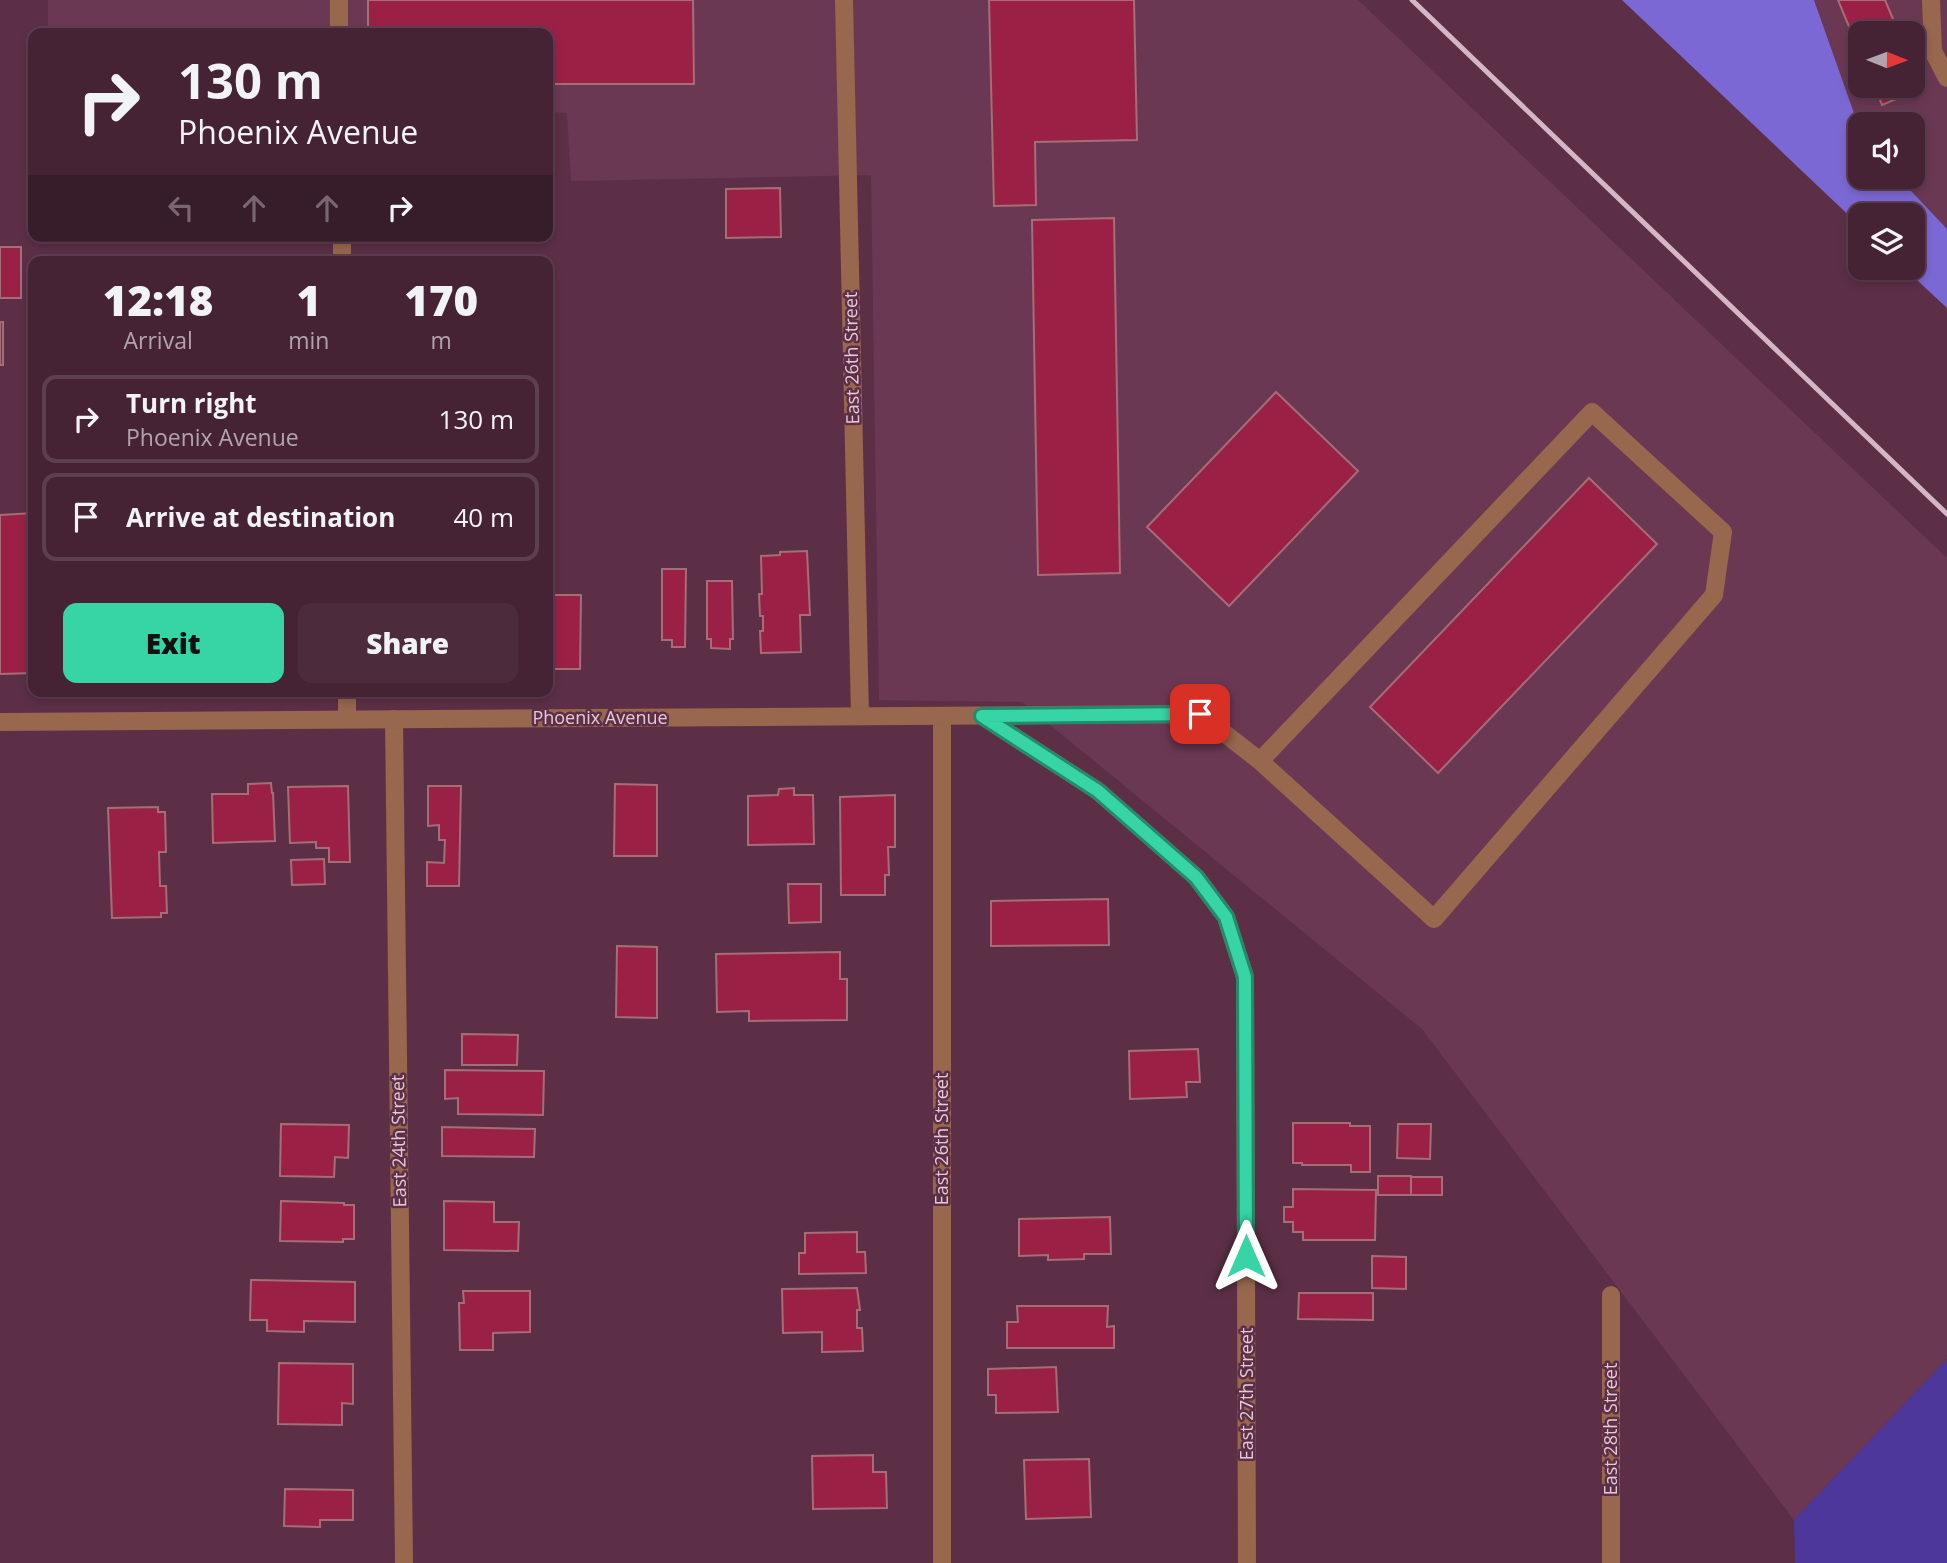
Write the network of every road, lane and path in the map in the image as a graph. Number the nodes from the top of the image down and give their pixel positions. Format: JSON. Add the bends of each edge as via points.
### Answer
{"nodes":[{"id":1,"x":339,"y":0,"type":"edge"},
{"id":2,"x":844,"y":0,"type":"edge"},
{"id":3,"x":1931,"y":0,"type":"edge"},
{"id":4,"x":339,"y":28,"type":"edge"},
{"id":5,"x":1947,"y":78,"type":"edge"},
{"id":6,"x":347,"y":697,"type":"edge"},
{"id":7,"x":860,"y":716,"type":"junction"},
{"id":8,"x":942,"y":716,"type":"junction"},
{"id":9,"x":982,"y":716,"type":"junction"},
{"id":10,"x":347,"y":719,"type":"junction"},
{"id":11,"x":394,"y":719,"type":"junction"},
{"id":12,"x":0,"y":722,"type":"edge"},
{"id":13,"x":1259,"y":761,"type":"junction"},
{"id":14,"x":1611,"y":1295,"type":"dead end"},
{"id":15,"x":404,"y":1563,"type":"edge"},
{"id":16,"x":942,"y":1563,"type":"edge"},
{"id":17,"x":1247,"y":1563,"type":"edge"},
{"id":18,"x":1611,"y":1563,"type":"edge"}],
"edges":[{"from":1,"to":4,"type":"street"},
{"from":2,"to":7,"type":"street","name":"East 26th Street"},
{"from":3,"to":5,"type":"street","via":[[1933,51]]},
{"from":6,"to":10,"type":"street"},
{"from":7,"to":8,"type":"street","name":"Phoenix Avenue"},
{"from":7,"to":11,"type":"street","name":"Phoenix Avenue"},
{"from":8,"to":9,"type":"street","name":"Phoenix Avenue"},
{"from":8,"to":16,"type":"street","name":"East 26th Street"},
{"from":9,"to":13,"type":"street","name":"Phoenix Avenue","via":[[1200,714]]},
{"from":9,"to":17,"type":"street","name":"East 27th Street","via":[[1098,791],[1196,877],[1226,917],[1245,977]]},
{"from":10,"to":11,"type":"street","name":"Phoenix Avenue"},
{"from":10,"to":12,"type":"street","name":"Phoenix Avenue"},
{"from":11,"to":15,"type":"street","name":"East 24th Street"},
{"from":13,"to":13,"type":"street","via":[[1434,919],[1714,594],[1723,532],[1592,412]]},
{"from":14,"to":18,"type":"street","name":"East 28th Street"}]}
